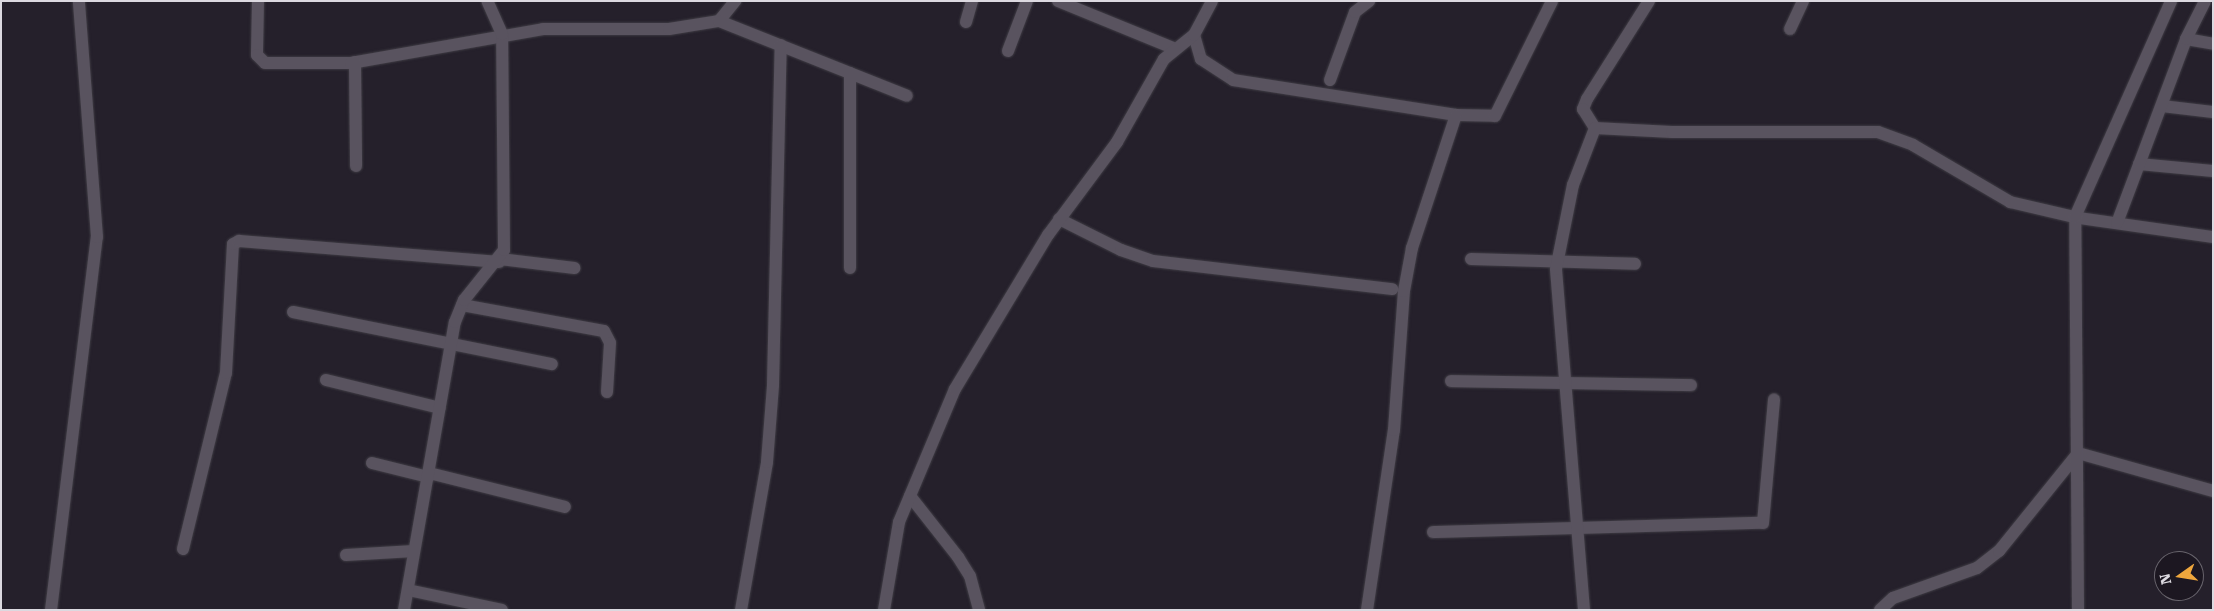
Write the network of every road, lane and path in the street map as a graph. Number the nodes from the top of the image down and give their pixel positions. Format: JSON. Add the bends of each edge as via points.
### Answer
{"nodes":[{"id":1,"x":79,"y":1,"type":"edge"},
{"id":2,"x":258,"y":1,"type":"edge"},
{"id":3,"x":487,"y":1,"type":"edge"},
{"id":4,"x":735,"y":1,"type":"edge"},
{"id":5,"x":972,"y":1,"type":"edge"},
{"id":6,"x":1027,"y":1,"type":"edge"},
{"id":7,"x":1058,"y":1,"type":"edge"},
{"id":8,"x":1212,"y":1,"type":"edge"},
{"id":9,"x":1369,"y":1,"type":"edge"},
{"id":10,"x":1552,"y":1,"type":"edge"},
{"id":11,"x":1649,"y":1,"type":"edge"},
{"id":12,"x":1803,"y":1,"type":"edge"},
{"id":13,"x":2171,"y":1,"type":"edge"},
{"id":14,"x":2205,"y":1,"type":"edge"},
{"id":15,"x":719,"y":21,"type":"junction"},
{"id":16,"x":966,"y":22,"type":"dead end"},
{"id":17,"x":1790,"y":29,"type":"dead end"},
{"id":18,"x":502,"y":34,"type":"junction"},
{"id":19,"x":1194,"y":35,"type":"junction"},
{"id":20,"x":2186,"y":39,"type":"junction"},
{"id":21,"x":2213,"y":44,"type":"edge"},
{"id":22,"x":781,"y":45,"type":"junction"},
{"id":23,"x":1173,"y":48,"type":"junction"},
{"id":24,"x":1008,"y":51,"type":"dead end"},
{"id":25,"x":355,"y":62,"type":"junction"},
{"id":26,"x":850,"y":73,"type":"junction"},
{"id":27,"x":1330,"y":80,"type":"dead end"},
{"id":28,"x":907,"y":96,"type":"dead end"},
{"id":29,"x":2162,"y":106,"type":"junction"},
{"id":30,"x":2213,"y":112,"type":"edge"},
{"id":31,"x":1456,"y":115,"type":"junction"},
{"id":32,"x":1595,"y":128,"type":"junction"},
{"id":33,"x":2139,"y":164,"type":"junction"},
{"id":34,"x":356,"y":166,"type":"dead end"},
{"id":35,"x":2213,"y":171,"type":"edge"},
{"id":36,"x":2075,"y":217,"type":"junction"},
{"id":37,"x":1059,"y":219,"type":"junction"},
{"id":38,"x":2117,"y":223,"type":"junction"},
{"id":39,"x":2213,"y":237,"type":"edge"},
{"id":40,"x":1471,"y":259,"type":"dead end"},
{"id":41,"x":499,"y":261,"type":"junction"},
{"id":42,"x":1557,"y":264,"type":"junction"},
{"id":43,"x":1635,"y":264,"type":"dead end"},
{"id":44,"x":574,"y":268,"type":"dead end"},
{"id":45,"x":850,"y":268,"type":"dead end"},
{"id":46,"x":1392,"y":289,"type":"dead end"},
{"id":47,"x":462,"y":305,"type":"junction"},
{"id":48,"x":293,"y":312,"type":"dead end"},
{"id":49,"x":451,"y":344,"type":"junction"},
{"id":50,"x":552,"y":364,"type":"dead end"},
{"id":51,"x":326,"y":380,"type":"dead end"},
{"id":52,"x":1451,"y":381,"type":"dead end"},
{"id":53,"x":1564,"y":384,"type":"junction"},
{"id":54,"x":1691,"y":385,"type":"dead end"},
{"id":55,"x":607,"y":392,"type":"dead end"},
{"id":56,"x":1774,"y":399,"type":"dead end"},
{"id":57,"x":440,"y":408,"type":"junction"},
{"id":58,"x":2078,"y":453,"type":"junction"},
{"id":59,"x":372,"y":464,"type":"dead end"},
{"id":60,"x":428,"y":475,"type":"junction"},
{"id":61,"x":2213,"y":491,"type":"edge"},
{"id":62,"x":910,"y":496,"type":"junction"},
{"id":63,"x":565,"y":507,"type":"dead end"},
{"id":64,"x":1576,"y":525,"type":"junction"},
{"id":65,"x":1433,"y":532,"type":"dead end"},
{"id":66,"x":183,"y":549,"type":"dead end"},
{"id":67,"x":414,"y":552,"type":"junction"},
{"id":68,"x":346,"y":555,"type":"dead end"},
{"id":69,"x":408,"y":590,"type":"junction"},
{"id":70,"x":51,"y":610,"type":"edge"},
{"id":71,"x":404,"y":610,"type":"edge"},
{"id":72,"x":502,"y":610,"type":"edge"},
{"id":73,"x":741,"y":610,"type":"edge"},
{"id":74,"x":884,"y":610,"type":"edge"},
{"id":75,"x":979,"y":610,"type":"edge"},
{"id":76,"x":1367,"y":610,"type":"edge"},
{"id":77,"x":1584,"y":610,"type":"edge"},
{"id":78,"x":1880,"y":610,"type":"edge"},
{"id":79,"x":2078,"y":610,"type":"edge"}],
"edges":[{"from":1,"to":70,"type":"street","via":[[97,237]]},
{"from":2,"to":25,"type":"street","via":[[259,60]]},
{"from":3,"to":18,"type":"street"},
{"from":4,"to":15,"type":"street"},
{"from":5,"to":16,"type":"street"},
{"from":6,"to":24,"type":"street"},
{"from":7,"to":23,"type":"street"},
{"from":8,"to":19,"type":"street"},
{"from":9,"to":27,"type":"street","via":[[1355,12]]},
{"from":10,"to":31,"type":"street","via":[[1531,36],[1498,113]]},
{"from":11,"to":32,"type":"street","via":[[1587,99],[1583,109]]},
{"from":12,"to":17,"type":"street"},
{"from":13,"to":36,"type":"street"},
{"from":14,"to":20,"type":"street"},
{"from":15,"to":18,"type":"street","via":[[669,29]]},
{"from":15,"to":22,"type":"street"},
{"from":18,"to":25,"type":"street"},
{"from":18,"to":41,"type":"street","via":[[504,250]]},
{"from":19,"to":23,"type":"street"},
{"from":19,"to":31,"type":"street","via":[[1201,59],[1233,80]]},
{"from":20,"to":21,"type":"street"},
{"from":20,"to":29,"type":"street"},
{"from":22,"to":26,"type":"street"},
{"from":22,"to":73,"type":"street","via":[[772,395],[767,462]]},
{"from":23,"to":37,"type":"street","via":[[1117,142]]},
{"from":25,"to":34,"type":"street"},
{"from":26,"to":28,"type":"street"},
{"from":26,"to":45,"type":"street"},
{"from":29,"to":30,"type":"street"},
{"from":29,"to":33,"type":"street"},
{"from":31,"to":76,"type":"street","via":[[1412,248],[1404,291],[1394,430]]},
{"from":32,"to":36,"type":"street","via":[[1672,132],[1878,132],[1913,145],[2010,202]]},
{"from":32,"to":42,"type":"street","via":[[1573,185]]},
{"from":33,"to":35,"type":"street"},
{"from":33,"to":38,"type":"street"},
{"from":36,"to":38,"type":"street"},
{"from":36,"to":58,"type":"street"},
{"from":37,"to":46,"type":"street","via":[[1121,250],[1153,260]]},
{"from":37,"to":62,"type":"street","via":[[956,389]]},
{"from":38,"to":39,"type":"street"},
{"from":40,"to":42,"type":"street"},
{"from":41,"to":44,"type":"street"},
{"from":41,"to":47,"type":"street"},
{"from":41,"to":66,"type":"street","via":[[239,241],[232,244],[226,374]]},
{"from":42,"to":43,"type":"street"},
{"from":42,"to":53,"type":"street"},
{"from":47,"to":49,"type":"street"},
{"from":47,"to":55,"type":"street","via":[[604,331],[610,343]]},
{"from":48,"to":49,"type":"street"},
{"from":49,"to":50,"type":"street"},
{"from":49,"to":57,"type":"street"},
{"from":51,"to":57,"type":"street"},
{"from":52,"to":53,"type":"street"},
{"from":53,"to":54,"type":"street"},
{"from":53,"to":64,"type":"street"},
{"from":56,"to":64,"type":"street","via":[[1763,524]]},
{"from":57,"to":60,"type":"street"},
{"from":58,"to":61,"type":"street"},
{"from":58,"to":78,"type":"street","via":[[1999,551],[1977,568],[1893,598]]},
{"from":58,"to":79,"type":"street"},
{"from":59,"to":60,"type":"street"},
{"from":60,"to":63,"type":"street"},
{"from":60,"to":67,"type":"street"},
{"from":62,"to":74,"type":"street","via":[[899,522]]},
{"from":62,"to":75,"type":"street","via":[[970,576]]},
{"from":64,"to":65,"type":"street"},
{"from":64,"to":77,"type":"street"},
{"from":67,"to":68,"type":"street"},
{"from":67,"to":69,"type":"street"},
{"from":69,"to":71,"type":"street"},
{"from":69,"to":72,"type":"street"}]}
